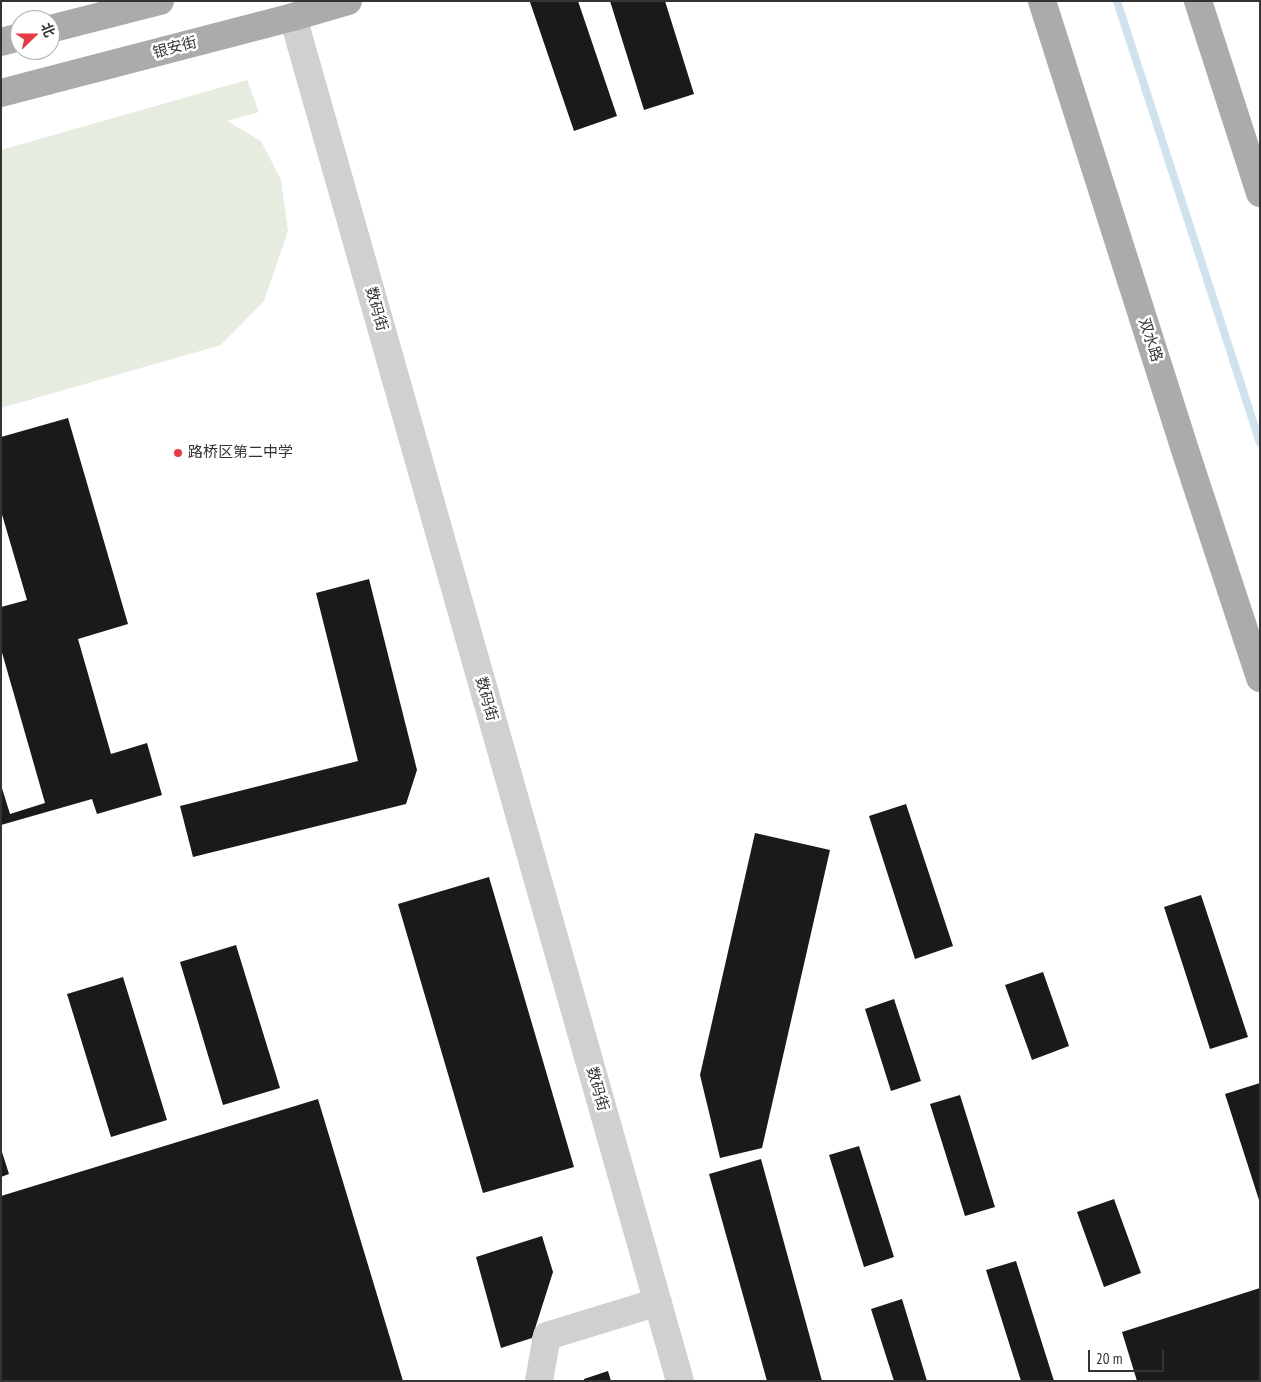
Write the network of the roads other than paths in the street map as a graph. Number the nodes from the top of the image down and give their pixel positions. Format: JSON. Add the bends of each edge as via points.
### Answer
{"nodes":[{"id":1,"x":160,"y":1,"type":"edge"},
{"id":2,"x":348,"y":1,"type":"edge"},
{"id":3,"x":1042,"y":1,"type":"edge"},
{"id":4,"x":1198,"y":1,"type":"edge"},
{"id":5,"x":293,"y":17,"type":"junction"},
{"id":6,"x":60,"y":26,"type":"edge"},
{"id":7,"x":1,"y":93,"type":"edge"},
{"id":8,"x":1260,"y":193,"type":"edge"},
{"id":9,"x":1260,"y":678,"type":"edge"},
{"id":10,"x":658,"y":1302,"type":"junction"},
{"id":11,"x":539,"y":1381,"type":"edge"},
{"id":12,"x":680,"y":1381,"type":"edge"}],
"edges":[{"from":1,"to":6,"type":"main road"},
{"from":2,"to":5,"type":"main road","name":"银安街"},
{"from":3,"to":9,"type":"main road","name":"双水路"},
{"from":4,"to":8,"type":"main road"},
{"from":5,"to":7,"type":"main road","name":"银安街"},
{"from":5,"to":10,"type":"street","name":"数码街"},
{"from":10,"to":11,"type":"street","via":[[547,1336]]},
{"from":10,"to":12,"type":"street","name":"数码街"}]}
